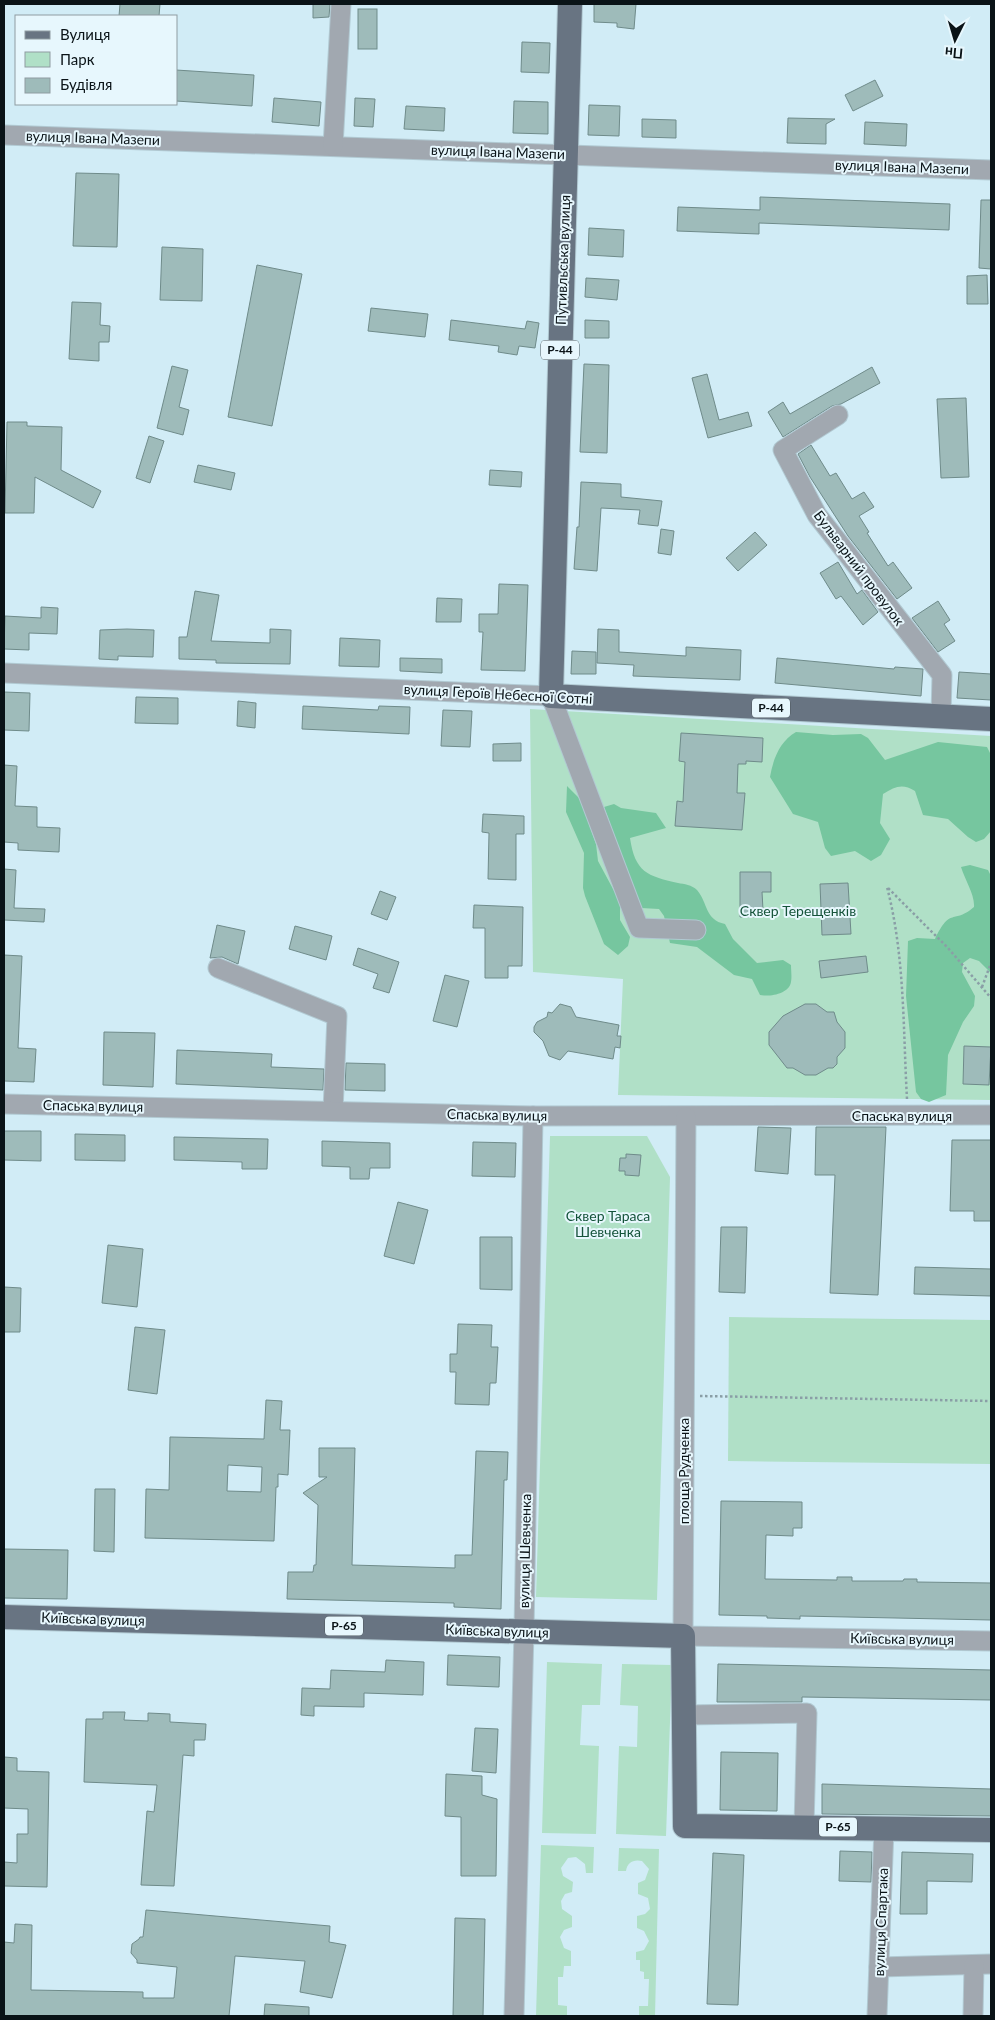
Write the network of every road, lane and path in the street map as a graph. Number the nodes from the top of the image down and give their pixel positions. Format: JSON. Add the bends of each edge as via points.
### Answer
{"nodes":[{"id":1,"x":341,"y":4,"type":"edge"},
{"id":2,"x":570,"y":4,"type":"edge"},
{"id":3,"x":4,"y":135,"type":"edge"},
{"id":4,"x":333,"y":146,"type":"junction"},
{"id":5,"x":566,"y":155,"type":"junction"},
{"id":6,"x":991,"y":170,"type":"edge"},
{"id":7,"x":838,"y":415,"type":"dead end"},
{"id":8,"x":4,"y":673,"type":"edge"},
{"id":9,"x":551,"y":696,"type":"junction"},
{"id":10,"x":941,"y":716,"type":"junction"},
{"id":11,"x":991,"y":719,"type":"edge"},
{"id":12,"x":696,"y":930,"type":"dead end"},
{"id":13,"x":991,"y":963,"type":"edge"},
{"id":14,"x":218,"y":968,"type":"dead end"},
{"id":15,"x":982,"y":987,"type":"junction"},
{"id":16,"x":991,"y":998,"type":"edge"},
{"id":17,"x":4,"y":1104,"type":"edge"},
{"id":18,"x":333,"y":1111,"type":"junction"},
{"id":19,"x":991,"y":1115,"type":"edge"},
{"id":20,"x":533,"y":1116,"type":"junction"},
{"id":21,"x":907,"y":1116,"type":"junction"},
{"id":22,"x":686,"y":1117,"type":"junction"},
{"id":23,"x":684,"y":1396,"type":"junction"},
{"id":24,"x":991,"y":1401,"type":"edge"},
{"id":25,"x":4,"y":1616,"type":"edge"},
{"id":26,"x":524,"y":1632,"type":"junction"},
{"id":27,"x":684,"y":1636,"type":"junction"},
{"id":28,"x":991,"y":1641,"type":"edge"},
{"id":29,"x":685,"y":1715,"type":"junction"},
{"id":30,"x":804,"y":1826,"type":"junction"},
{"id":31,"x":884,"y":1828,"type":"junction"},
{"id":32,"x":991,"y":1830,"type":"edge"},
{"id":33,"x":983,"y":1964,"type":"edge"},
{"id":34,"x":879,"y":1967,"type":"junction"},
{"id":35,"x":514,"y":2016,"type":"edge"},
{"id":36,"x":877,"y":2016,"type":"edge"},
{"id":37,"x":972,"y":2016,"type":"edge"}],
"edges":[{"from":1,"to":4,"type":"street"},
{"from":2,"to":5,"type":"main road","name":"Путивльська вулиця","number":"Р-44"},
{"from":3,"to":4,"type":"street","name":"вулиця Івана Мазепи"},
{"from":4,"to":5,"type":"street","name":"вулиця Івана Мазепи"},
{"from":5,"to":6,"type":"street","name":"вулиця Івана Мазепи"},
{"from":5,"to":9,"type":"main road","name":"Путивльська вулиця","number":"Р-44"},
{"from":7,"to":10,"type":"street","name":"Бульварний провулок","via":[[783,450],[817,515],[942,675]]},
{"from":8,"to":9,"type":"street","name":"вулиця Героїв Небесної Сотні"},
{"from":9,"to":10,"type":"main road","name":"вулиця Героїв Небесної Сотні","number":"Р-44"},
{"from":9,"to":12,"type":"street","via":[[639,928]]},
{"from":10,"to":11,"type":"main road","name":"вулиця Героїв Небесної Сотні","number":"Р-44"},
{"from":13,"to":15,"type":"path"},
{"from":14,"to":18,"type":"street","via":[[337,1016]]},
{"from":15,"to":16,"type":"path"},
{"from":15,"to":21,"type":"path","via":[[888,887],[902,984]]},
{"from":17,"to":18,"type":"street","name":"Спаська вулиця"},
{"from":18,"to":20,"type":"street","name":"Спаська вулиця"},
{"from":19,"to":21,"type":"street","name":"Спаська вулиця"},
{"from":20,"to":22,"type":"street","name":"Спаська вулиця"},
{"from":20,"to":26,"type":"street","name":"вулиця Шевченка"},
{"from":21,"to":22,"type":"street","name":"Спаська вулиця"},
{"from":22,"to":23,"type":"street","name":"площа Рудченка"},
{"from":23,"to":24,"type":"path"},
{"from":23,"to":27,"type":"street","name":"площа Рудченка"},
{"from":25,"to":26,"type":"main road","name":"Київська вулиця","number":"Р-65"},
{"from":26,"to":27,"type":"main road","name":"Київська вулиця","number":"Р-65"},
{"from":26,"to":35,"type":"street","name":"вулиця Шевченка"},
{"from":27,"to":28,"type":"street","name":"Київська вулиця"},
{"from":27,"to":29,"type":"main road","name":"площа Рудченка","number":"Р-65"},
{"from":29,"to":30,"type":"main road","name":"площа Рудченка","number":"Р-65","via":[[685,1826]]},
{"from":29,"to":30,"type":"street","via":[[807,1713]]},
{"from":30,"to":31,"type":"main road","number":"Р-65"},
{"from":31,"to":32,"type":"main road","number":"Р-65"},
{"from":31,"to":34,"type":"street","name":"вулиця Спартака"},
{"from":33,"to":34,"type":"street"},
{"from":33,"to":37,"type":"street"},
{"from":34,"to":36,"type":"street","name":"вулиця Спартака"}]}
